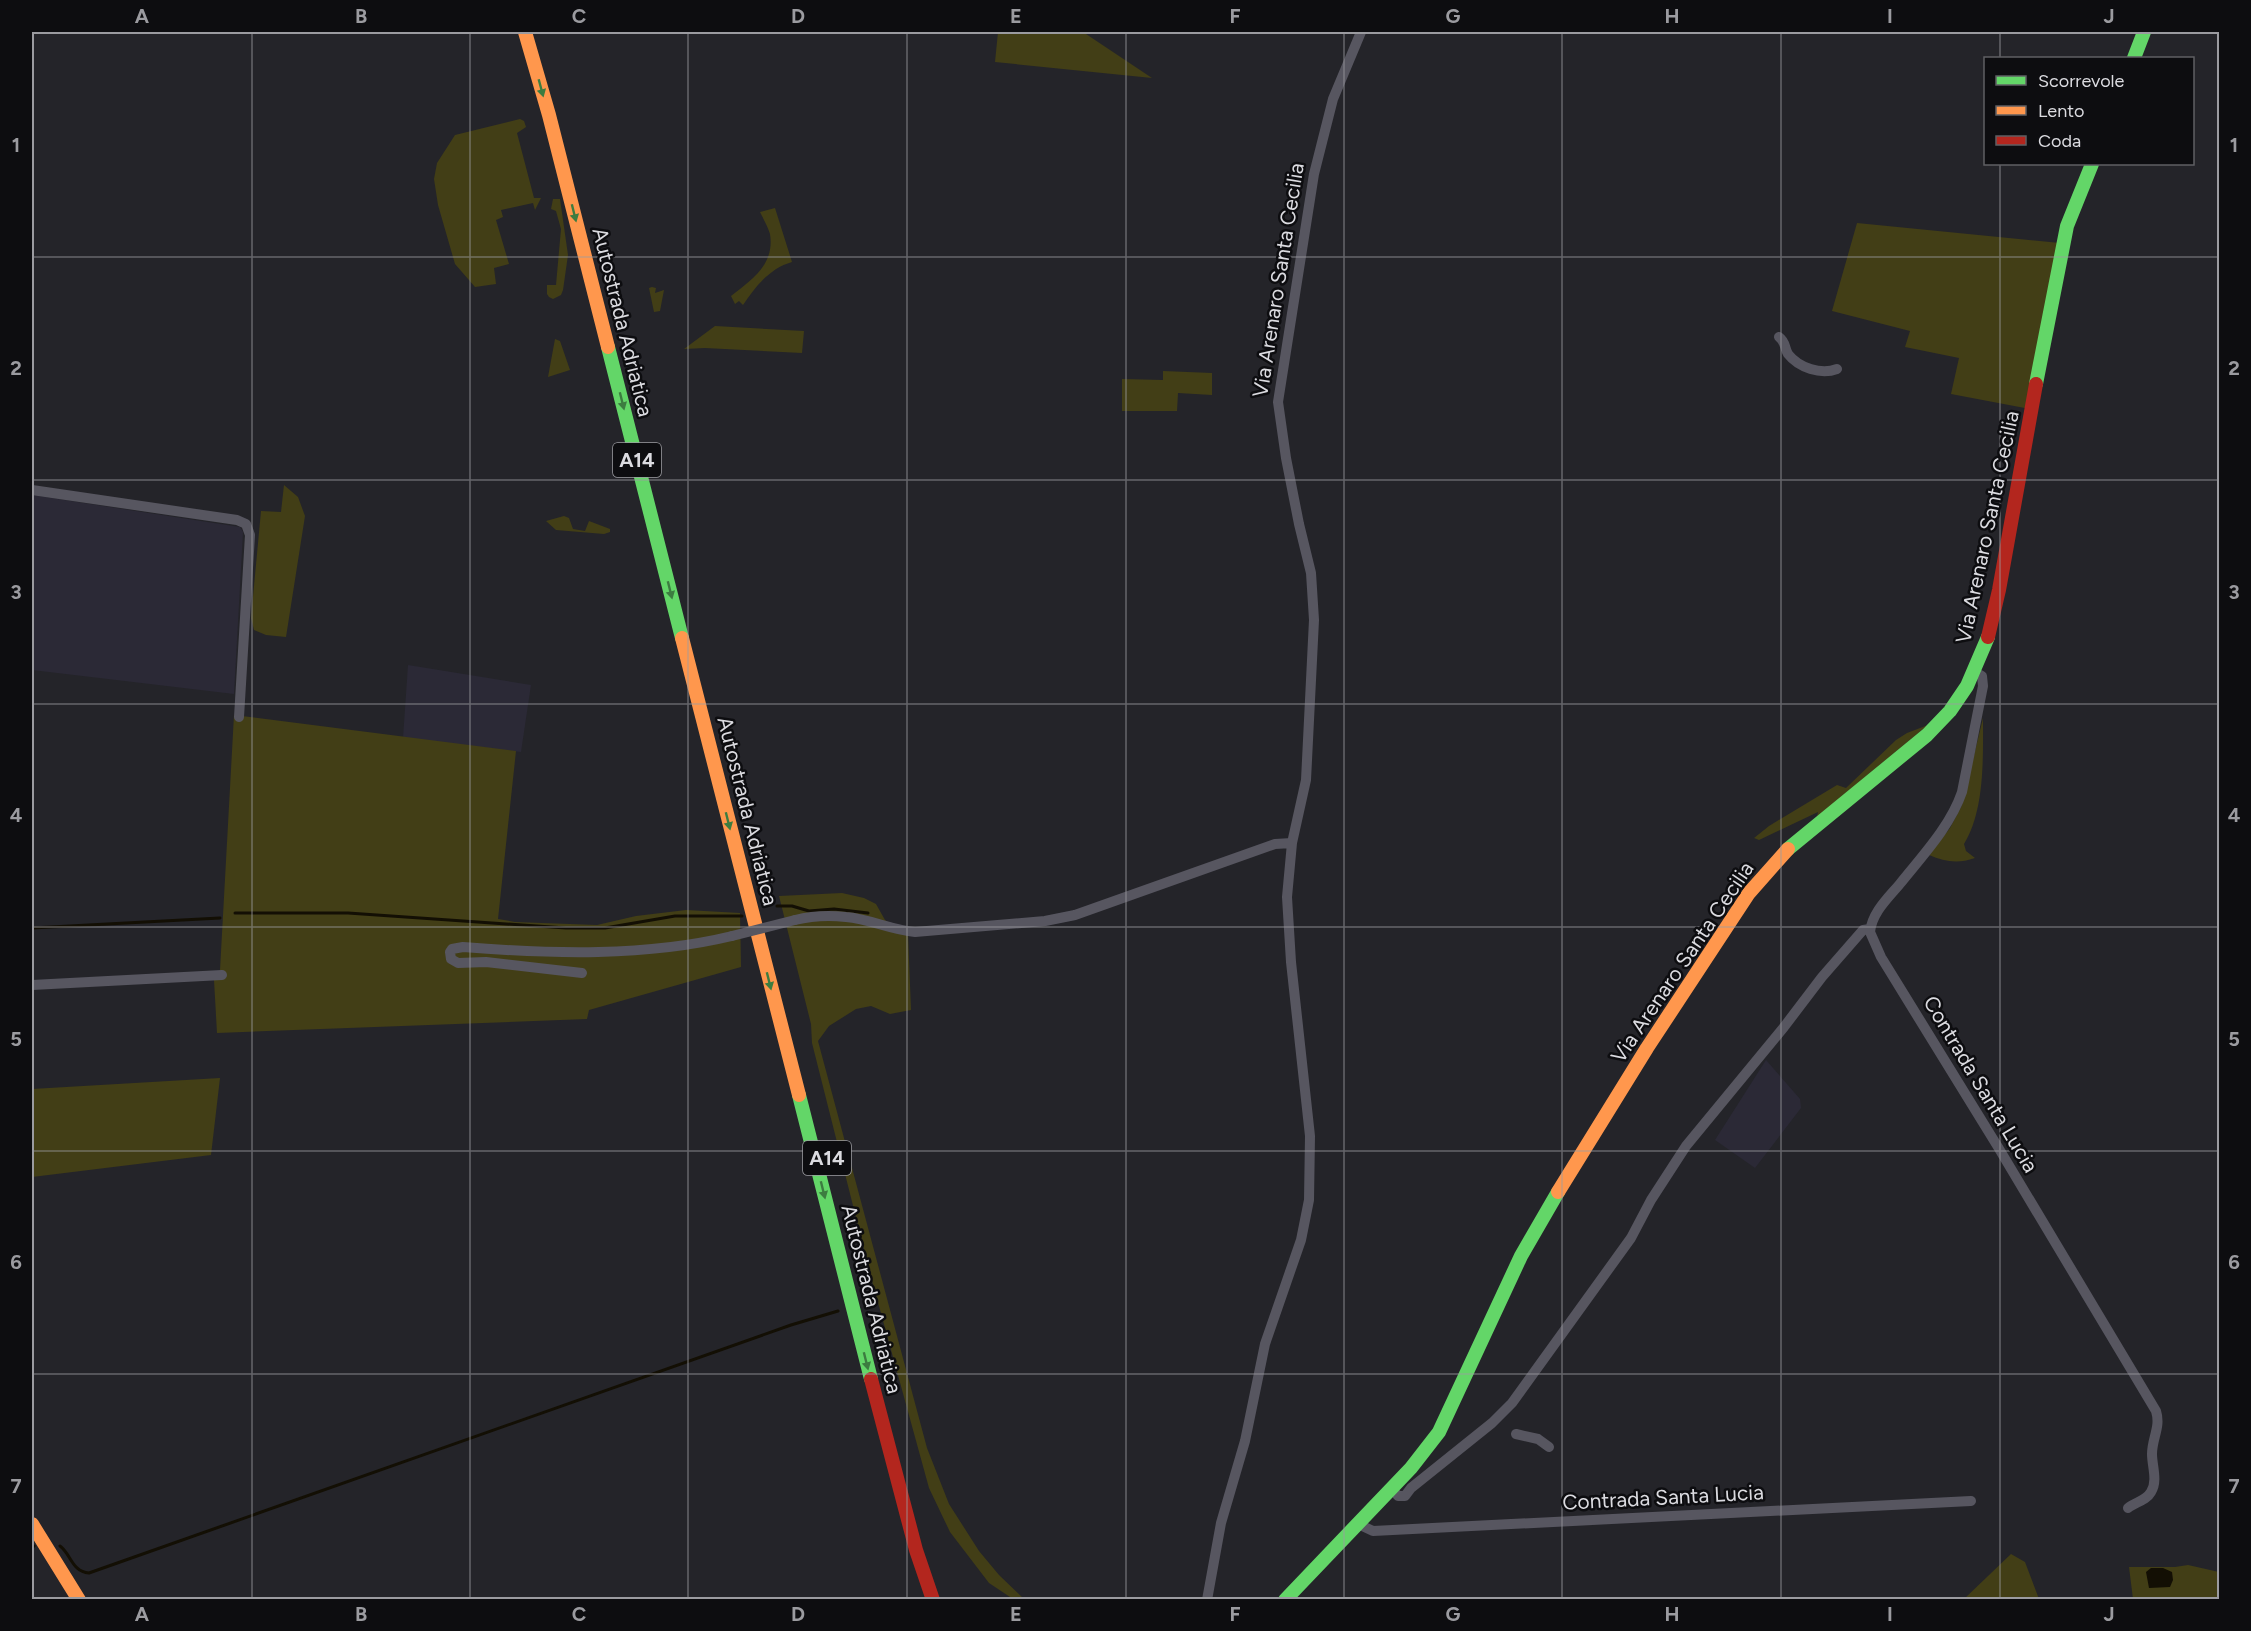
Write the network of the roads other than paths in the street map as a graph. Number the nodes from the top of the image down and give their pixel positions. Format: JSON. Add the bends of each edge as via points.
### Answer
{"nodes":[{"id":1,"x":525,"y":32,"type":"edge"},
{"id":2,"x":539,"y":32,"type":"edge"},
{"id":3,"x":1361,"y":32,"type":"edge"},
{"id":4,"x":2144,"y":32,"type":"edge"},
{"id":5,"x":2134,"y":57,"type":"edge"},
{"id":6,"x":2092,"y":165,"type":"edge"},
{"id":7,"x":1779,"y":337,"type":"dead end"},
{"id":8,"x":1837,"y":369,"type":"dead end"},
{"id":9,"x":32,"y":490,"type":"edge"},
{"id":10,"x":1975,"y":672,"type":"junction"},
{"id":11,"x":239,"y":717,"type":"dead end"},
{"id":12,"x":1292,"y":843,"type":"junction"},
{"id":13,"x":1870,"y":929,"type":"junction"},
{"id":14,"x":582,"y":973,"type":"dead end"},
{"id":15,"x":222,"y":975,"type":"dead end"},
{"id":16,"x":32,"y":985,"type":"edge"},
{"id":17,"x":878,"y":1408,"type":"junction"},
{"id":18,"x":1516,"y":1434,"type":"dead end"},
{"id":19,"x":1549,"y":1447,"type":"dead end"},
{"id":20,"x":1391,"y":1488,"type":"junction"},
{"id":21,"x":1971,"y":1501,"type":"dead end"},
{"id":22,"x":2128,"y":1508,"type":"dead end"},
{"id":23,"x":32,"y":1524,"type":"edge"},
{"id":24,"x":1358,"y":1524,"type":"junction"},
{"id":25,"x":1291,"y":1598,"type":"edge"},
{"id":26,"x":79,"y":1599,"type":"edge"},
{"id":27,"x":922,"y":1599,"type":"edge"},
{"id":28,"x":933,"y":1599,"type":"edge"},
{"id":29,"x":947,"y":1599,"type":"edge"},
{"id":30,"x":1207,"y":1599,"type":"edge"}],
"edges":[{"from":1,"to":17,"type":"main road","name":"Autostrada Adriatica","number":"A14","one_way":true},
{"from":2,"to":29,"type":"main road","name":"Autostrada Adriatica","number":"A14","via":[[908,1475]]},
{"from":3,"to":12,"type":"street","name":"Via Arenaro Santa Cecilia","via":[[1333,99],[1314,174],[1278,402],[1311,573],[1314,620],[1306,780]]},
{"from":4,"to":5,"type":"main road"},
{"from":6,"to":10,"type":"main road","name":"Via Arenaro Santa Cecilia","via":[[2067,226],[2000,590]]},
{"from":7,"to":8,"type":"street","via":[[1790,356],[1803,364],[1818,372]]},
{"from":9,"to":11,"type":"street","via":[[246,524],[250,535]]},
{"from":10,"to":13,"type":"street","via":[[1982,676],[1983,686],[1958,805],[1876,913]]},
{"from":10,"to":20,"type":"main road","name":"Via Arenaro Santa Cecilia","via":[[1937,725],[1794,843],[1749,893],[1542,1218],[1439,1432]]},
{"from":12,"to":14,"type":"street","bridge":true,"via":[[1275,844],[1075,915],[1045,921],[915,932],[848,917],[817,917],[666,948],[577,952],[463,947],[450,952],[451,959],[458,963],[486,962]]},
{"from":12,"to":30,"type":"street","name":"Via Arenaro Santa Cecilia","via":[[1287,897],[1310,1136],[1309,1200],[1301,1240],[1265,1344],[1245,1442],[1221,1523]]},
{"from":13,"to":20,"type":"street","via":[[1863,930],[1821,977],[1686,1146],[1631,1238],[1512,1402],[1405,1496],[1398,1496]]},
{"from":13,"to":22,"type":"street","name":"Contrada Santa Lucia","via":[[1881,957],[2156,1411],[2158,1429],[2152,1451],[2155,1483],[2146,1498]]},
{"from":15,"to":16,"type":"street"},
{"from":17,"to":27,"type":"main road","via":[[874,1421],[905,1551]]},
{"from":17,"to":28,"type":"main road","name":"Autostrada Adriatica","number":"A14"},
{"from":18,"to":19,"type":"street","via":[[1538,1439]]},
{"from":20,"to":24,"type":"main road","name":"Via Arenaro Santa Cecilia"},
{"from":21,"to":24,"type":"street","name":"Contrada Santa Lucia","via":[[1373,1531]]},
{"from":23,"to":26,"type":"main road"},
{"from":24,"to":25,"type":"main road","name":"Via Arenaro Santa Cecilia"}]}
